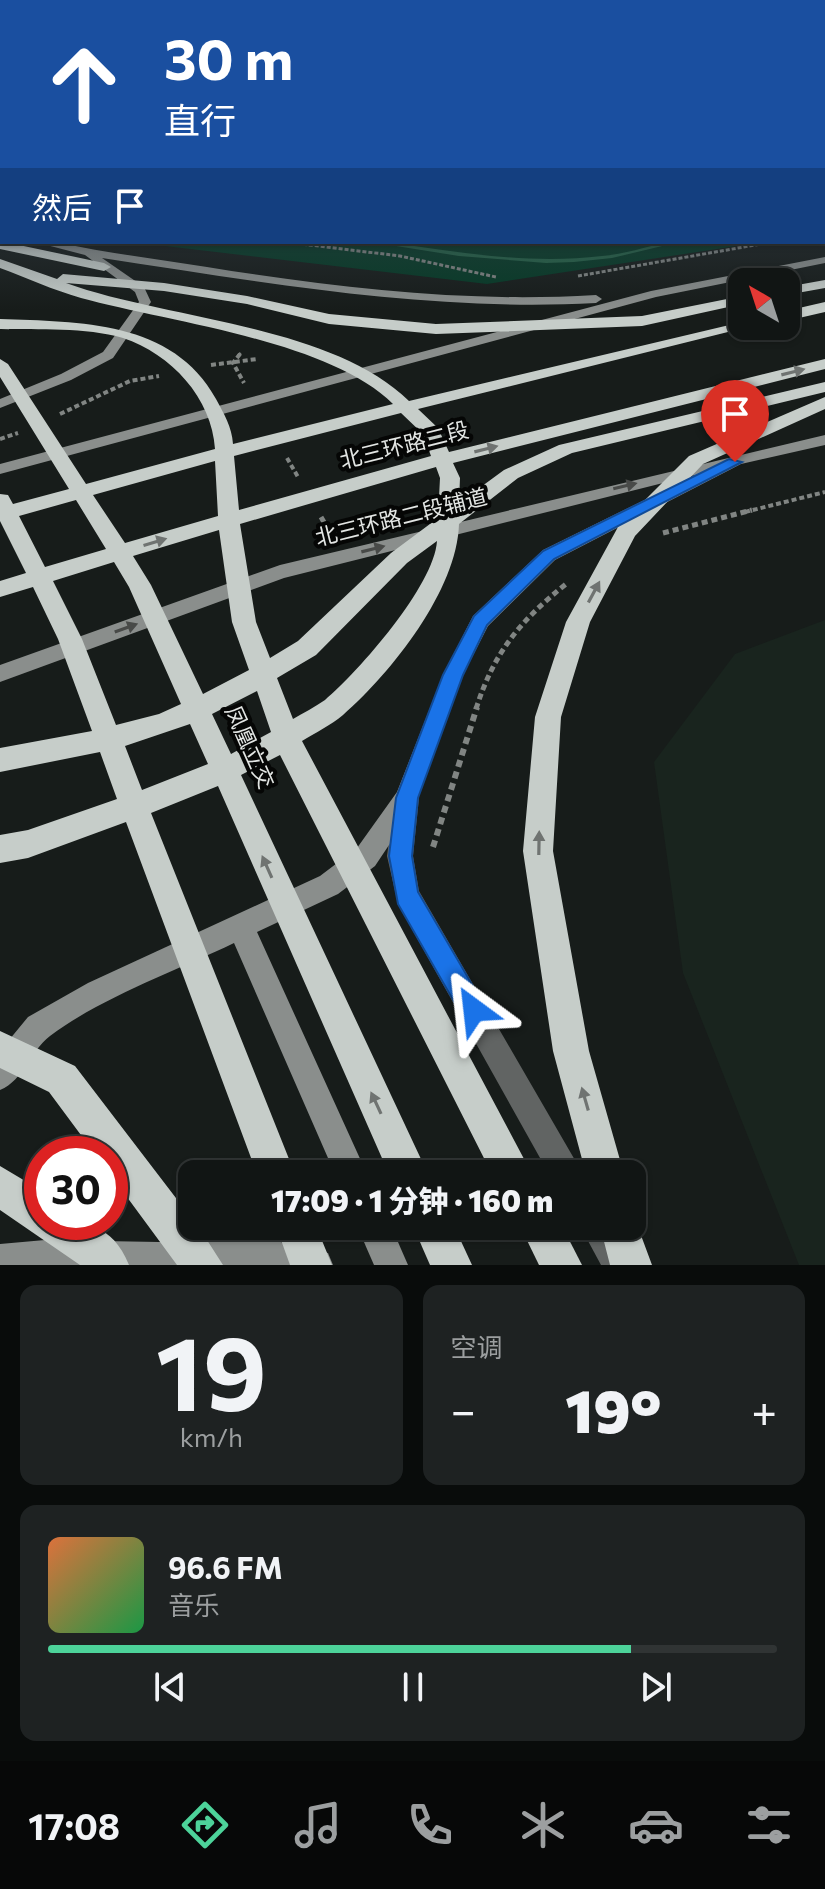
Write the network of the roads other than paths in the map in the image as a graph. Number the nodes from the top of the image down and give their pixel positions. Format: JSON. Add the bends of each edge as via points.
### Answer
{"nodes":[{"id":1,"x":50,"y":244,"type":"edge"},
{"id":2,"x":0,"y":245,"type":"edge"},
{"id":3,"x":87,"y":252,"type":"junction"},
{"id":4,"x":825,"y":260,"type":"edge"},
{"id":5,"x":0,"y":263,"type":"edge"},
{"id":6,"x":0,"y":278,"type":"edge"},
{"id":7,"x":825,"y":284,"type":"edge"},
{"id":8,"x":800,"y":288,"type":"edge"},
{"id":9,"x":655,"y":294,"type":"junction"},
{"id":10,"x":728,"y":303,"type":"edge"},
{"id":11,"x":825,"y":307,"type":"edge"},
{"id":12,"x":800,"y":313,"type":"edge"},
{"id":13,"x":642,"y":321,"type":"junction"},
{"id":14,"x":0,"y":324,"type":"edge"},
{"id":15,"x":728,"y":330,"type":"edge"},
{"id":16,"x":0,"y":364,"type":"edge"},
{"id":17,"x":825,"y":364,"type":"edge"},
{"id":18,"x":825,"y":387,"type":"edge"},
{"id":19,"x":825,"y":402,"type":"edge"},
{"id":20,"x":0,"y":404,"type":"edge"},
{"id":21,"x":825,"y":440,"type":"edge"},
{"id":22,"x":735,"y":462,"type":"junction"},
{"id":23,"x":0,"y":469,"type":"edge"},
{"id":24,"x":0,"y":498,"type":"edge"},
{"id":25,"x":0,"y":514,"type":"edge"},
{"id":26,"x":0,"y":589,"type":"edge"},
{"id":27,"x":0,"y":674,"type":"edge"},
{"id":28,"x":0,"y":760,"type":"edge"},
{"id":29,"x":407,"y":798,"type":"junction"},
{"id":30,"x":0,"y":849,"type":"edge"},
{"id":31,"x":241,"y":927,"type":"junction"},
{"id":32,"x":0,"y":1049,"type":"edge"},
{"id":33,"x":0,"y":1075,"type":"edge"},
{"id":34,"x":271,"y":1160,"type":"edge"},
{"id":35,"x":345,"y":1160,"type":"edge"},
{"id":36,"x":403,"y":1160,"type":"edge"},
{"id":37,"x":506,"y":1160,"type":"edge"},
{"id":38,"x":559,"y":1160,"type":"edge"},
{"id":39,"x":601,"y":1160,"type":"edge"},
{"id":40,"x":0,"y":1186,"type":"edge"},
{"id":41,"x":24,"y":1203,"type":"edge"},
{"id":42,"x":79,"y":1240,"type":"edge"},
{"id":43,"x":302,"y":1240,"type":"edge"},
{"id":44,"x":380,"y":1240,"type":"edge"},
{"id":45,"x":439,"y":1240,"type":"edge"},
{"id":46,"x":548,"y":1240,"type":"edge"},
{"id":47,"x":605,"y":1240,"type":"edge"},
{"id":48,"x":624,"y":1240,"type":"edge"},
{"id":49,"x":0,"y":1261,"type":"edge"},
{"id":50,"x":108,"y":1265,"type":"edge"},
{"id":51,"x":202,"y":1265,"type":"edge"},
{"id":52,"x":314,"y":1265,"type":"edge"},
{"id":53,"x":391,"y":1265,"type":"edge"},
{"id":54,"x":451,"y":1265,"type":"edge"},
{"id":55,"x":561,"y":1265,"type":"edge"},
{"id":56,"x":620,"y":1265,"type":"edge"},
{"id":57,"x":631,"y":1265,"type":"edge"}],
"edges":[{"from":1,"to":3,"type":"main road"},
{"from":2,"to":13,"type":"highway","via":[[87,264],[386,311]]},
{"from":3,"to":9,"type":"main road","via":[[435,301],[528,306]]},
{"from":3,"to":20,"type":"main road","via":[[140,290],[145,302],[108,355]]},
{"from":4,"to":9,"type":"main road"},
{"from":5,"to":30,"type":"highway","via":[[83,294],[289,345],[341,364],[391,393],[431,432],[450,478],[447,548],[427,594],[383,657],[333,708],[255,756],[189,786],[28,844]]},
{"from":6,"to":13,"type":"highway","via":[[81,278],[164,287],[329,319],[436,329]]},
{"from":7,"to":8,"type":"highway"},
{"from":9,"to":23,"type":"main road"},
{"from":10,"to":13,"type":"highway"},
{"from":11,"to":12,"type":"highway"},
{"from":14,"to":37,"type":"highway","via":[[126,334],[176,359],[202,389],[223,429],[230,536],[244,622],[297,765]]},
{"from":15,"to":25,"type":"highway","name":"北三环路二段","via":[[312,429]]},
{"from":36,"to":16,"type":"highway","name":"凤凰立交","one_way":true,"via":[[140,585]]},
{"from":26,"to":17,"type":"highway","name":"北三环路二段","one_way":true,"via":[[353,482]]},
{"from":18,"to":28,"type":"highway","via":[[566,449],[511,474],[399,558],[307,648],[235,691],[164,724]]},
{"from":39,"to":19,"type":"highway","one_way":true,"via":[[571,1051],[538,851],[548,717],[578,622],[626,532],[696,460]]},
{"from":21,"to":22,"type":"main road","name":"北三环路二段辅道"},
{"from":27,"to":22,"type":"main road","name":"北三环路二段辅道","one_way":true,"via":[[280,572]]},
{"from":22,"to":29,"type":"main road","via":[[549,555],[480,621],[453,675]]},
{"from":24,"to":34,"type":"highway","via":[[70,639]]},
{"from":29,"to":31,"type":"main road","via":[[366,857],[342,876]]},
{"from":29,"to":38,"type":"street","via":[[400,856],[407,895]]},
{"from":31,"to":33,"type":"main road","via":[[38,1027]]},
{"from":31,"to":35,"type":"main road"},
{"from":32,"to":51,"type":"highway","via":[[62,1079]]},
{"from":40,"to":41,"type":"highway"},
{"from":42,"to":50,"type":"highway"},
{"from":43,"to":52,"type":"highway"},
{"from":44,"to":53,"type":"main road"},
{"from":45,"to":54,"type":"highway"},
{"from":46,"to":55,"type":"highway"},
{"from":47,"to":56,"type":"street"},
{"from":48,"to":57,"type":"highway"},
{"from":49,"to":52,"type":"main road","via":[[255,1253]]}]}
